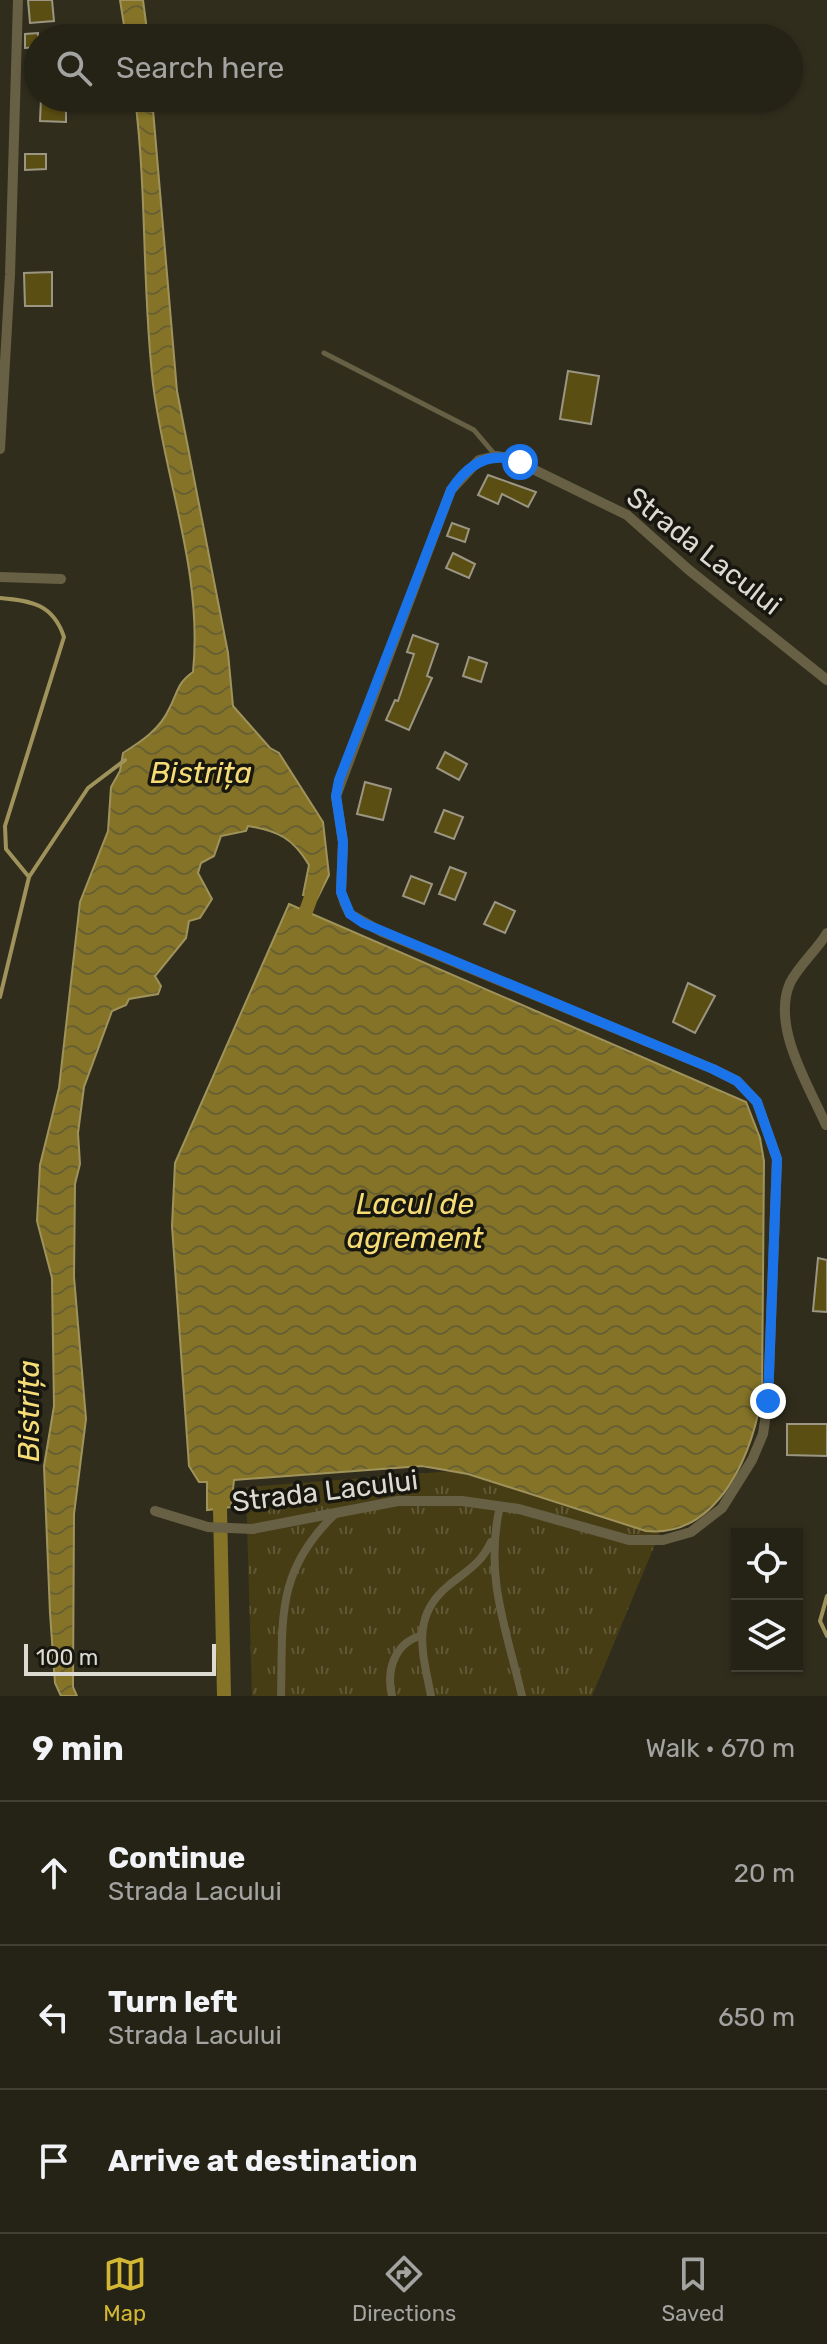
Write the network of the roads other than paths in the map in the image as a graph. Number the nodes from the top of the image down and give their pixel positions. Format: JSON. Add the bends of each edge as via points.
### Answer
{"nodes":[{"id":1,"x":18,"y":0,"type":"edge"},
{"id":2,"x":5,"y":281,"type":"edge"},
{"id":3,"x":324,"y":353,"type":"dead end"},
{"id":4,"x":0,"y":449,"type":"edge"},
{"id":5,"x":496,"y":456,"type":"junction"},
{"id":6,"x":0,"y":577,"type":"edge"},
{"id":7,"x":61,"y":579,"type":"dead end"},
{"id":8,"x":827,"y":680,"type":"edge"},
{"id":9,"x":827,"y":933,"type":"edge"},
{"id":10,"x":826,"y":1125,"type":"edge"},
{"id":11,"x":500,"y":1506,"type":"junction"},
{"id":12,"x":155,"y":1511,"type":"dead end"},
{"id":13,"x":335,"y":1514,"type":"junction"},
{"id":14,"x":493,"y":1537,"type":"junction"},
{"id":15,"x":420,"y":1636,"type":"junction"},
{"id":16,"x":281,"y":1696,"type":"edge"},
{"id":17,"x":392,"y":1696,"type":"edge"},
{"id":18,"x":431,"y":1696,"type":"edge"},
{"id":19,"x":522,"y":1696,"type":"edge"}],
"edges":[{"from":1,"to":2,"type":"street"},
{"from":2,"to":4,"type":"street"},
{"from":3,"to":5,"type":"lane","via":[[474,430]]},
{"from":5,"to":8,"type":"street","name":"Strada Lacului","via":[[520,462],[627,515]]},
{"from":5,"to":11,"type":"street","name":"Strada Lacului","via":[[479,460],[451,490],[339,780],[345,904],[350,914],[382,932],[737,1081],[757,1102],[777,1159],[763,1434],[722,1508],[691,1532],[663,1540],[629,1540]]},
{"from":6,"to":7,"type":"street"},
{"from":9,"to":10,"type":"street","via":[[795,974],[785,1001],[798,1062]]},
{"from":11,"to":13,"type":"street","name":"Strada Lacului","via":[[398,1501]]},
{"from":11,"to":14,"type":"street"},
{"from":12,"to":13,"type":"street","name":"Strada Lacului","via":[[208,1527],[252,1529]]},
{"from":13,"to":16,"type":"street","via":[[310,1542],[287,1584]]},
{"from":14,"to":15,"type":"street","via":[[479,1562],[429,1608]]},
{"from":14,"to":19,"type":"street","via":[[493,1577]]},
{"from":15,"to":17,"type":"street","via":[[397,1654],[390,1670]]},
{"from":15,"to":18,"type":"street"}]}
